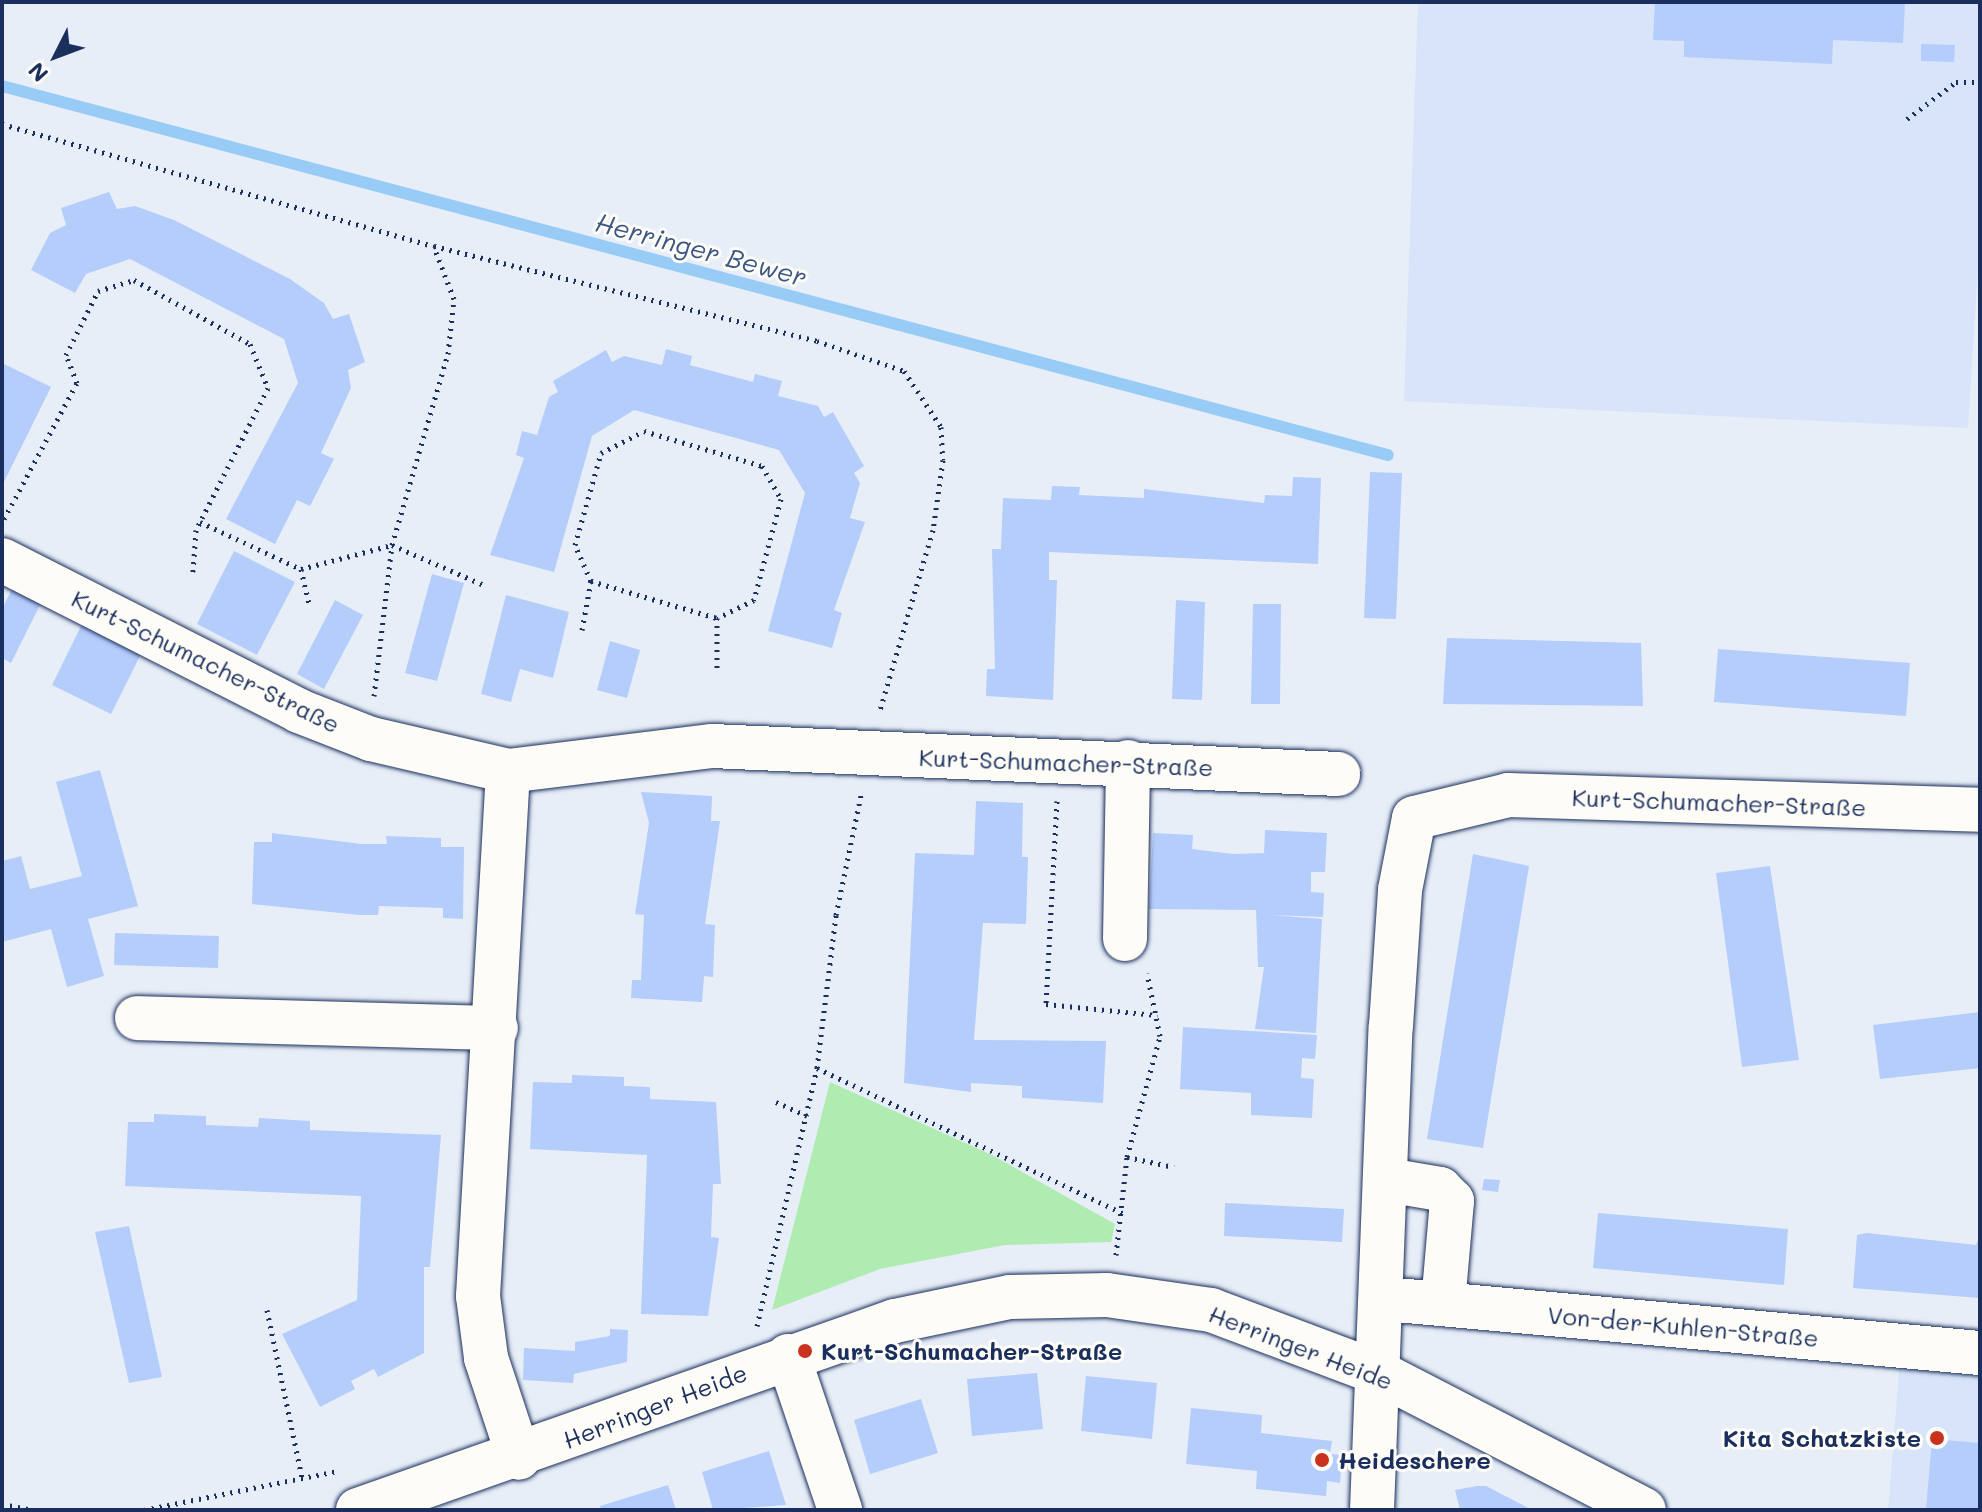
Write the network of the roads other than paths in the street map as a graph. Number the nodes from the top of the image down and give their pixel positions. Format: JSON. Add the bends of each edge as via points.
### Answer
{"nodes":[{"id":1,"x":2,"y":560,"type":"edge"},
{"id":2,"x":1128,"y":762,"type":"junction"},
{"id":3,"x":508,"y":771,"type":"junction"},
{"id":4,"x":1338,"y":774,"type":"dead end"},
{"id":5,"x":1980,"y":810,"type":"edge"},
{"id":6,"x":1125,"y":939,"type":"road end"},
{"id":7,"x":137,"y":1018,"type":"dead end"},
{"id":8,"x":496,"y":1028,"type":"junction"},
{"id":9,"x":1387,"y":1180,"type":"junction"},
{"id":10,"x":1385,"y":1299,"type":"junction"},
{"id":11,"x":1443,"y":1304,"type":"junction"},
{"id":12,"x":1980,"y":1353,"type":"edge"},
{"id":13,"x":788,"y":1356,"type":"junction"},
{"id":14,"x":1379,"y":1373,"type":"junction"},
{"id":15,"x":519,"y":1458,"type":"junction"},
{"id":16,"x":350,"y":1490,"type":"edge"},
{"id":17,"x":437,"y":1497,"type":"edge"},
{"id":18,"x":840,"y":1510,"type":"edge"},
{"id":19,"x":1372,"y":1510,"type":"edge"},
{"id":20,"x":1644,"y":1510,"type":"edge"}],
"edges":[{"from":1,"to":3,"type":"street","name":"Kurt-Schumacher-Straße","via":[[299,711],[371,739]]},
{"from":2,"to":3,"type":"street","name":"Kurt-Schumacher-Straße","via":[[659,747]]},
{"from":2,"to":4,"type":"street","name":"Kurt-Schumacher-Straße"},
{"from":2,"to":6,"type":"street"},
{"from":3,"to":8,"type":"street"},
{"from":5,"to":9,"type":"street","name":"Kurt-Schumacher-Straße","via":[[1508,795],[1414,818],[1400,890]]},
{"from":7,"to":8,"type":"street"},
{"from":8,"to":15,"type":"street","via":[[479,1326]]},
{"from":9,"to":10,"type":"street"},
{"from":9,"to":11,"type":"street","via":[[1440,1189],[1452,1201]]},
{"from":10,"to":11,"type":"street","name":"Von-der-Kuhlen-Straße"},
{"from":10,"to":14,"type":"street"},
{"from":11,"to":12,"type":"street","name":"Von-der-Kuhlen-Straße"},
{"from":13,"to":14,"type":"street","name":"Herringer Heide","via":[[932,1310],[1010,1297],[1107,1295],[1211,1310]]},
{"from":13,"to":15,"type":"street","name":"Herringer Heide"},
{"from":13,"to":18,"type":"street"},
{"from":14,"to":19,"type":"street"},
{"from":14,"to":20,"type":"street","name":"Herringer Heide"},
{"from":15,"to":17,"type":"street","name":"Herringer Heide"},
{"from":16,"to":17,"type":"street","name":"Herringer Heide"}]}
